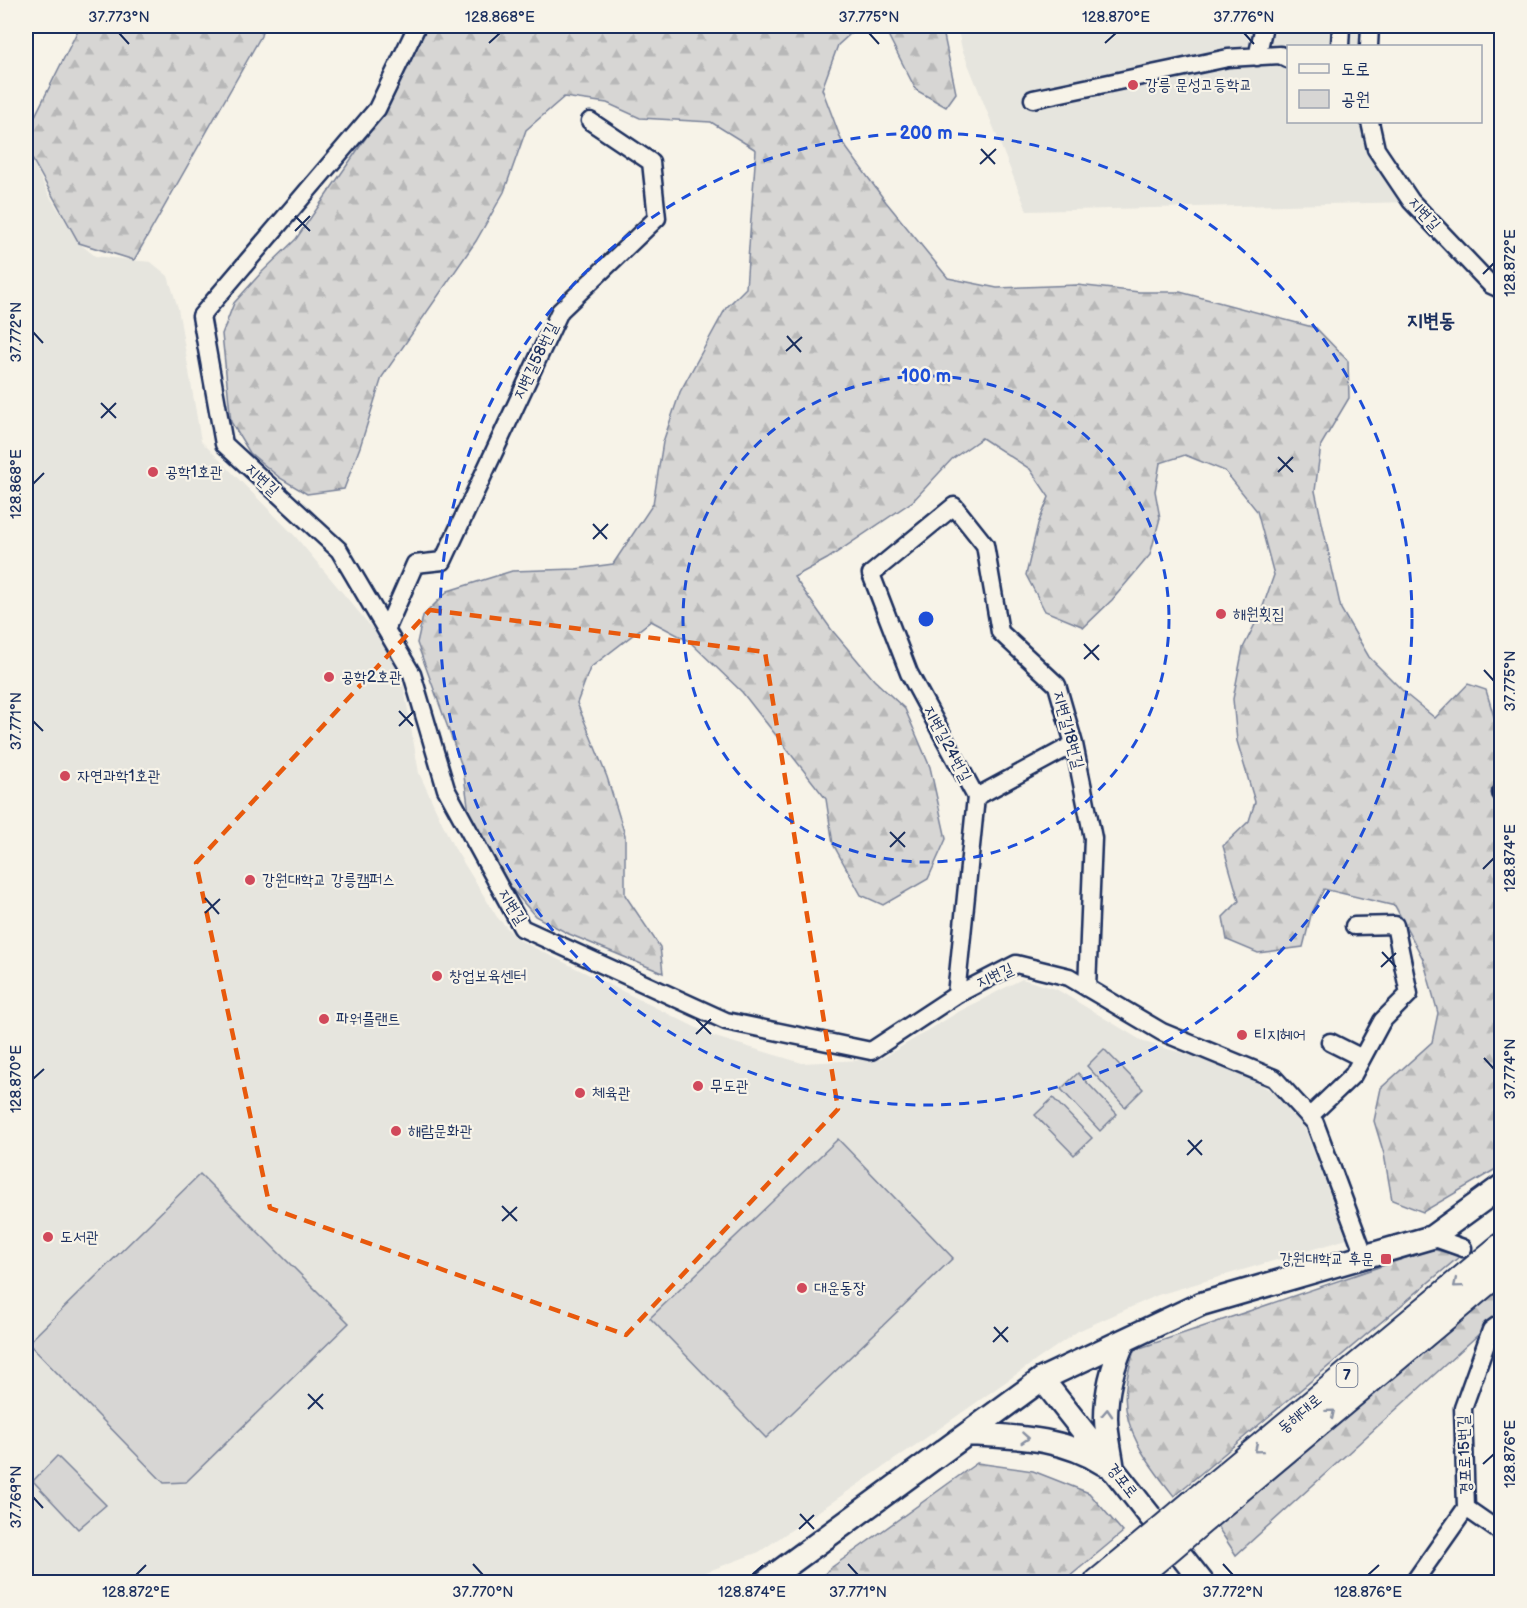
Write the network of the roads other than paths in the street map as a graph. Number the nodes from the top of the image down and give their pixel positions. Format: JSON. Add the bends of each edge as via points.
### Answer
{"nodes":[{"id":1,"x":417,"y":26,"type":"edge"},
{"id":2,"x":1264,"y":26,"type":"edge"},
{"id":3,"x":1341,"y":26,"type":"edge"},
{"id":4,"x":1370,"y":26,"type":"edge"},
{"id":5,"x":1340,"y":45,"type":"edge"},
{"id":6,"x":1369,"y":45,"type":"edge"},
{"id":7,"x":1257,"y":57,"type":"junction"},
{"id":8,"x":1287,"y":59,"type":"edge"},
{"id":9,"x":1033,"y":99,"type":"dead end"},
{"id":10,"x":590,"y":121,"type":"dead end"},
{"id":11,"x":1370,"y":123,"type":"edge"},
{"id":12,"x":1502,"y":290,"type":"edge"},
{"id":13,"x":871,"y":574,"type":"joint"},
{"id":14,"x":386,"y":630,"type":"junction"},
{"id":15,"x":1074,"y":744,"type":"junction"},
{"id":16,"x":976,"y":797,"type":"junction"},
{"id":17,"x":1354,"y":926,"type":"dead end"},
{"id":18,"x":1087,"y":988,"type":"junction"},
{"id":19,"x":956,"y":995,"type":"junction"},
{"id":20,"x":1330,"y":1042,"type":"dead end"},
{"id":21,"x":1362,"y":1058,"type":"junction"},
{"id":22,"x":1309,"y":1117,"type":"junction"},
{"id":23,"x":1502,"y":1186,"type":"edge"},
{"id":24,"x":1432,"y":1237,"type":"junction"},
{"id":25,"x":1502,"y":1246,"type":"edge"},
{"id":26,"x":1462,"y":1248,"type":"dead end"},
{"id":27,"x":1365,"y":1257,"type":"junction"},
{"id":28,"x":1502,"y":1269,"type":"edge"},
{"id":29,"x":1502,"y":1322,"type":"edge"},
{"id":30,"x":1124,"y":1341,"type":"junction"},
{"id":31,"x":1042,"y":1379,"type":"junction"},
{"id":32,"x":967,"y":1434,"type":"junction"},
{"id":33,"x":1113,"y":1471,"type":"junction"},
{"id":34,"x":1466,"y":1508,"type":"junction"},
{"id":35,"x":1199,"y":1510,"type":"junction"},
{"id":36,"x":1502,"y":1533,"type":"edge"},
{"id":37,"x":1135,"y":1568,"type":"edge"},
{"id":38,"x":770,"y":1581,"type":"edge"},
{"id":39,"x":1098,"y":1582,"type":"edge"},
{"id":40,"x":1202,"y":1582,"type":"edge"},
{"id":41,"x":1414,"y":1582,"type":"edge"}],
"edges":[{"from":1,"to":14,"type":"street","name":"지변길","via":[[377,108],[201,316],[224,444],[339,550]]},
{"from":2,"to":7,"type":"street"},
{"from":3,"to":5,"type":"street"},
{"from":4,"to":6,"type":"street"},
{"from":7,"to":8,"type":"street"},
{"from":7,"to":9,"type":"street","via":[[1228,58]]},
{"from":10,"to":14,"type":"street","name":"지변길58번길","via":[[651,162],[657,218],[560,310],[443,561],[415,564]]},
{"from":11,"to":12,"type":"street","name":"지변길","via":[[1376,149],[1411,201],[1491,285]]},
{"from":13,"to":15,"type":"street","name":"지변길18번길","via":[[954,506],[985,545],[1000,632],[1057,685]]},
{"from":13,"to":16,"type":"street","name":"지변길24번길","via":[[909,673]]},
{"from":14,"to":19,"type":"street","name":"지변길","via":[[412,674],[446,789],[522,928],[726,1021],[871,1051]]},
{"from":15,"to":16,"type":"street"},
{"from":15,"to":18,"type":"street","name":"지변길18번길","via":[[1094,838]]},
{"from":16,"to":19,"type":"street","name":"지변길24번길"},
{"from":17,"to":21,"type":"street","via":[[1395,925],[1409,994],[1382,1021]]},
{"from":18,"to":19,"type":"street","name":"지변길","via":[[1069,977],[1016,964]]},
{"from":18,"to":22,"type":"street","name":"지변길","via":[[1162,1032],[1274,1078]]},
{"from":20,"to":21,"type":"street"},
{"from":21,"to":22,"type":"street","via":[[1353,1075]]},
{"from":22,"to":27,"type":"street","name":"지변길","via":[[1315,1123]]},
{"from":23,"to":24,"type":"street"},
{"from":24,"to":26,"type":"street"},
{"from":24,"to":27,"type":"street"},
{"from":25,"to":35,"type":"main road","name":"동해대로","number":"7","one_way":true},
{"from":27,"to":30,"type":"street","via":[[1201,1304]]},
{"from":35,"to":28,"type":"main road","name":"동해대로","number":"7","one_way":true},
{"from":29,"to":34,"type":"street","name":"경포로15번길","via":[[1491,1330],[1463,1408]]},
{"from":30,"to":31,"type":"street"},
{"from":33,"to":30,"type":"street","one_way":true,"via":[[1106,1420],[1108,1390]]},
{"from":31,"to":32,"type":"street"},
{"from":31,"to":33,"type":"street","name":"경포로"},
{"from":32,"to":33,"type":"street","one_way":true,"via":[[1038,1438],[1086,1452]]},
{"from":32,"to":38,"type":"street"},
{"from":33,"to":40,"type":"street","name":"경포로"},
{"from":34,"to":36,"type":"street"},
{"from":34,"to":41,"type":"street","name":"경포로15번길"},
{"from":35,"to":37,"type":"main road","name":"동해대로","number":"7","bridge":true},
{"from":37,"to":39,"type":"main road","name":"동해대로","number":"7"}]}
